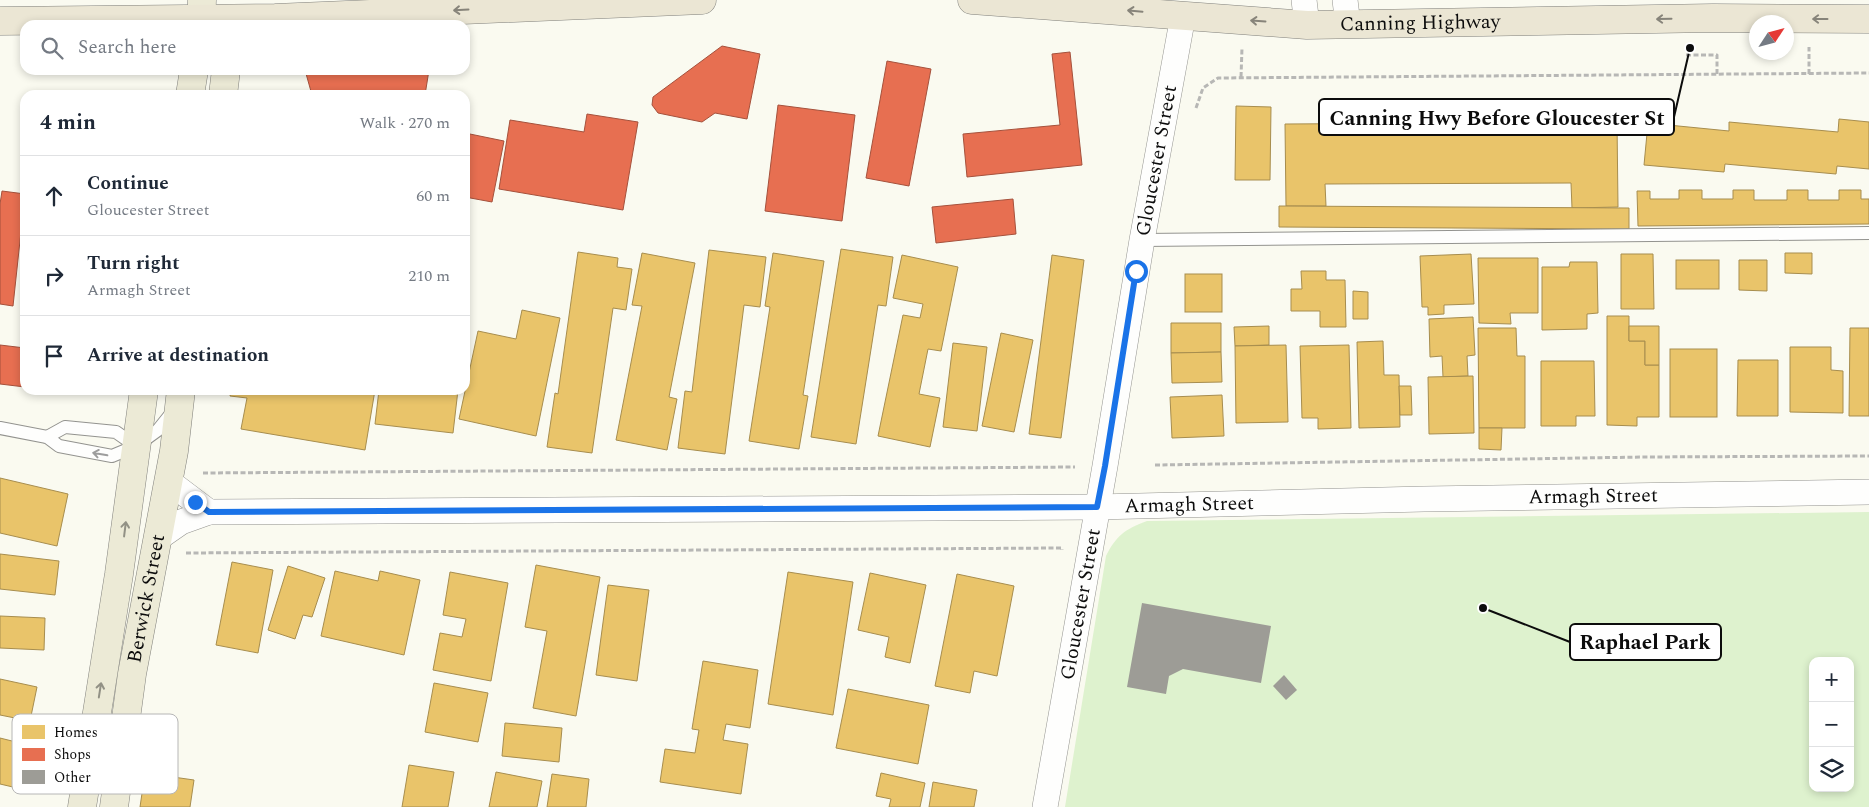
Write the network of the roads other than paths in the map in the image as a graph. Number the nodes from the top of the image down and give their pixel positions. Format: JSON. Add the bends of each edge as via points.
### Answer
{"nodes":[{"id":1,"x":702,"y":0,"type":"edge"},
{"id":2,"x":972,"y":0,"type":"edge"},
{"id":3,"x":1306,"y":12,"type":"edge"},
{"id":4,"x":1346,"y":12,"type":"edge"},
{"id":5,"x":201,"y":15,"type":"edge"},
{"id":6,"x":230,"y":15,"type":"edge"},
{"id":7,"x":1183,"y":16,"type":"junction"},
{"id":8,"x":1869,"y":19,"type":"edge"},
{"id":9,"x":20,"y":20,"type":"edge"},
{"id":10,"x":34,"y":20,"type":"edge"},
{"id":11,"x":0,"y":21,"type":"edge"},
{"id":12,"x":193,"y":75,"type":"edge"},
{"id":13,"x":225,"y":75,"type":"edge"},
{"id":14,"x":191,"y":90,"type":"edge"},
{"id":15,"x":224,"y":90,"type":"edge"},
{"id":16,"x":1869,"y":233,"type":"edge"},
{"id":17,"x":1142,"y":240,"type":"junction"},
{"id":18,"x":143,"y":395,"type":"edge"},
{"id":19,"x":180,"y":395,"type":"edge"},
{"id":20,"x":0,"y":428,"type":"edge"},
{"id":21,"x":47,"y":437,"type":"junction"},
{"id":22,"x":136,"y":446,"type":"junction"},
{"id":23,"x":168,"y":481,"type":"junction"},
{"id":24,"x":1869,"y":492,"type":"edge"},
{"id":25,"x":1097,"y":507,"type":"junction"},
{"id":26,"x":209,"y":512,"type":"junction"},
{"id":27,"x":168,"y":545,"type":"junction"},
{"id":28,"x":97,"y":714,"type":"edge"},
{"id":29,"x":127,"y":714,"type":"edge"},
{"id":30,"x":84,"y":794,"type":"edge"},
{"id":31,"x":116,"y":794,"type":"edge"},
{"id":32,"x":82,"y":807,"type":"edge"},
{"id":33,"x":114,"y":807,"type":"edge"},
{"id":34,"x":1045,"y":807,"type":"edge"}],
"edges":[{"from":1,"to":6,"type":"highway","one_way":true},
{"from":7,"to":2,"type":"highway","name":"Canning Highway","one_way":true},
{"from":3,"to":4,"type":"highway","name":"Canning Highway"},
{"from":3,"to":7,"type":"highway","name":"Canning Highway","one_way":true},
{"from":8,"to":4,"type":"highway","name":"Canning Highway","one_way":true},
{"from":5,"to":6,"type":"highway"},
{"from":5,"to":10,"type":"highway"},
{"from":7,"to":17,"type":"street","name":"Gloucester Street"},
{"from":9,"to":11,"type":"highway"},
{"from":12,"to":14,"type":"main road"},
{"from":13,"to":15,"type":"main road"},
{"from":16,"to":17,"type":"lane"},
{"from":17,"to":25,"type":"street","name":"Gloucester Street"},
{"from":18,"to":22,"type":"main road","name":"Berwick Street"},
{"from":19,"to":22,"type":"lane","via":[[158,430]]},
{"from":19,"to":23,"type":"main road","name":"Berwick Street"},
{"from":20,"to":21,"type":"lane"},
{"from":22,"to":21,"type":"lane","one_way":true,"via":[[112,456],[59,446]]},
{"from":21,"to":22,"type":"lane","via":[[65,428],[116,432]]},
{"from":28,"to":22,"type":"main road","name":"Berwick Street","one_way":true},
{"from":23,"to":26,"type":"street"},
{"from":23,"to":27,"type":"main road","name":"Berwick Street"},
{"from":24,"to":25,"type":"street","name":"Armagh Street","via":[[1424,498]]},
{"from":25,"to":26,"type":"street","name":"Armagh Street"},
{"from":25,"to":34,"type":"street","name":"Gloucester Street"},
{"from":26,"to":27,"type":"street","name":"Armagh Street","via":[[181,522]]},
{"from":27,"to":29,"type":"main road","name":"Berwick Street","via":[[132,674]]},
{"from":32,"to":30,"type":"main road","name":"Berwick Street","one_way":true},
{"from":31,"to":33,"type":"main road","name":"Berwick Street"}]}
